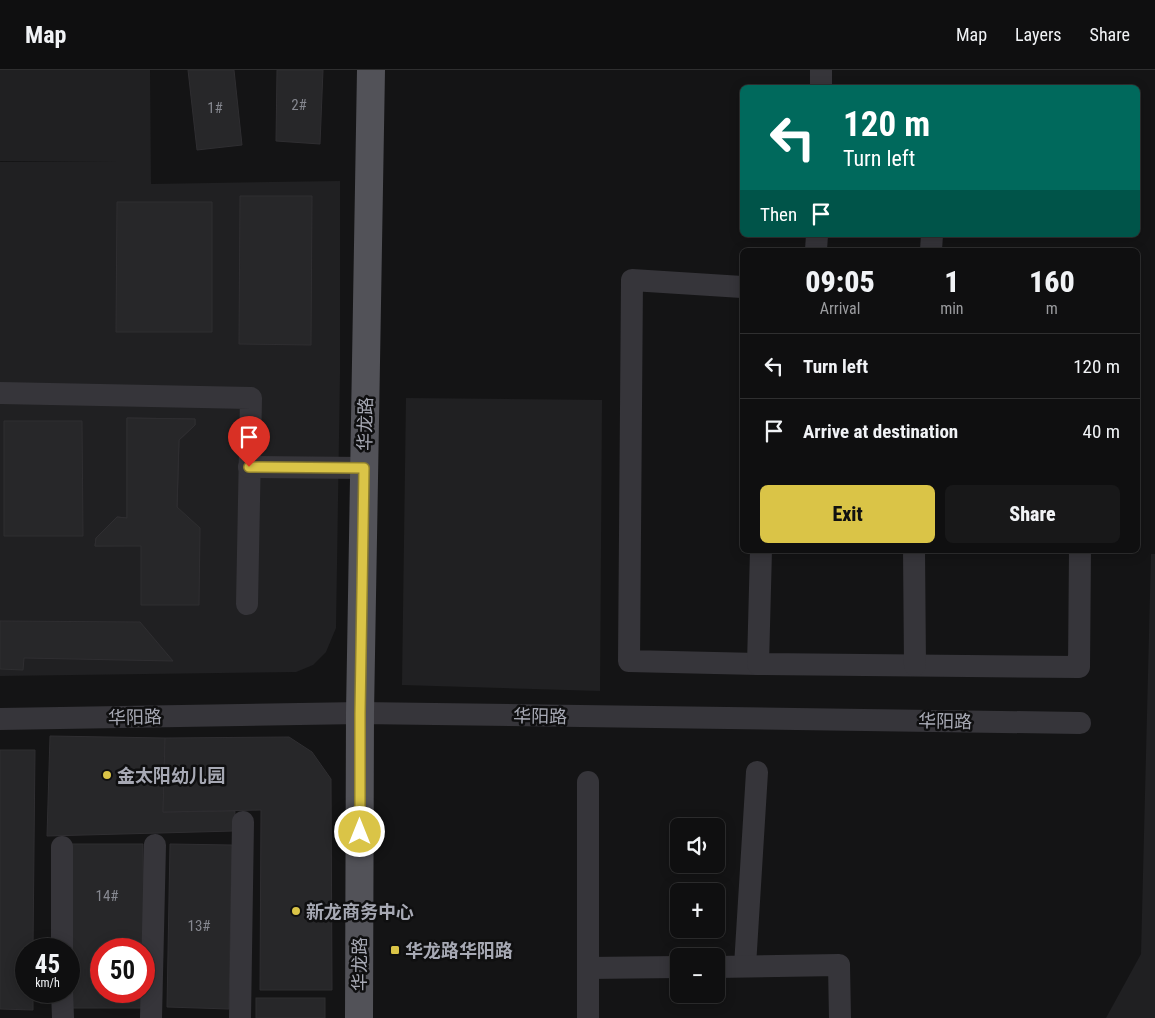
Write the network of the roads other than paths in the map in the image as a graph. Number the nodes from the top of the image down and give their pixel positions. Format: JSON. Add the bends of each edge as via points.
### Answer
{"nodes":[{"id":1,"x":371,"y":70,"type":"edge"},
{"id":2,"x":821,"y":70,"type":"edge"},
{"id":3,"x":821,"y":85,"type":"edge"},
{"id":4,"x":740,"y":287,"type":"edge"},
{"id":5,"x":0,"y":393,"type":"edge"},
{"id":6,"x":249,"y":467,"type":"junction"},
{"id":7,"x":364,"y":468,"type":"junction"},
{"id":8,"x":761,"y":553,"type":"edge"},
{"id":9,"x":914,"y":553,"type":"edge"},
{"id":10,"x":1080,"y":553,"type":"edge"},
{"id":11,"x":247,"y":604,"type":"dead end"},
{"id":12,"x":758,"y":664,"type":"junction"},
{"id":13,"x":915,"y":665,"type":"junction"},
{"id":14,"x":360,"y":713,"type":"junction"},
{"id":15,"x":0,"y":719,"type":"edge"},
{"id":16,"x":1080,"y":723,"type":"dead end"},
{"id":17,"x":757,"y":772,"type":"dead end"},
{"id":18,"x":588,"y":782,"type":"dead end"},
{"id":19,"x":243,"y":822,"type":"dead end"},
{"id":20,"x":155,"y":845,"type":"dead end"},
{"id":21,"x":62,"y":847,"type":"dead end"},
{"id":22,"x":62,"y":938,"type":"edge"},
{"id":23,"x":745,"y":966,"type":"junction"},
{"id":24,"x":670,"y":967,"type":"edge"},
{"id":25,"x":725,"y":967,"type":"edge"},
{"id":26,"x":588,"y":968,"type":"junction"},
{"id":27,"x":62,"y":1003,"type":"edge"},
{"id":28,"x":62,"y":1018,"type":"edge"},
{"id":29,"x":151,"y":1018,"type":"edge"},
{"id":30,"x":240,"y":1018,"type":"edge"},
{"id":31,"x":359,"y":1018,"type":"edge"},
{"id":32,"x":588,"y":1018,"type":"edge"},
{"id":33,"x":840,"y":1018,"type":"edge"}],
"edges":[{"from":1,"to":7,"type":"main road","name":"华龙路"},
{"from":2,"to":3,"type":"street"},
{"from":4,"to":12,"type":"street","via":[[632,280],[629,661]]},
{"from":5,"to":6,"type":"street","via":[[250,398]]},
{"from":6,"to":7,"type":"street"},
{"from":6,"to":11,"type":"street"},
{"from":7,"to":14,"type":"main road","name":"华龙路"},
{"from":8,"to":12,"type":"street"},
{"from":9,"to":13,"type":"street"},
{"from":10,"to":13,"type":"street","via":[[1078,667]]},
{"from":12,"to":13,"type":"street"},
{"from":14,"to":15,"type":"street","name":"华阳路"},
{"from":14,"to":16,"type":"street","name":"华阳路"},
{"from":14,"to":31,"type":"main road","name":"华龙路"},
{"from":17,"to":23,"type":"street"},
{"from":18,"to":26,"type":"street"},
{"from":19,"to":30,"type":"street"},
{"from":20,"to":29,"type":"street"},
{"from":21,"to":22,"type":"street"},
{"from":23,"to":25,"type":"street"},
{"from":23,"to":33,"type":"street","via":[[839,966]]},
{"from":24,"to":26,"type":"street"},
{"from":26,"to":32,"type":"street"},
{"from":27,"to":28,"type":"street"}]}
